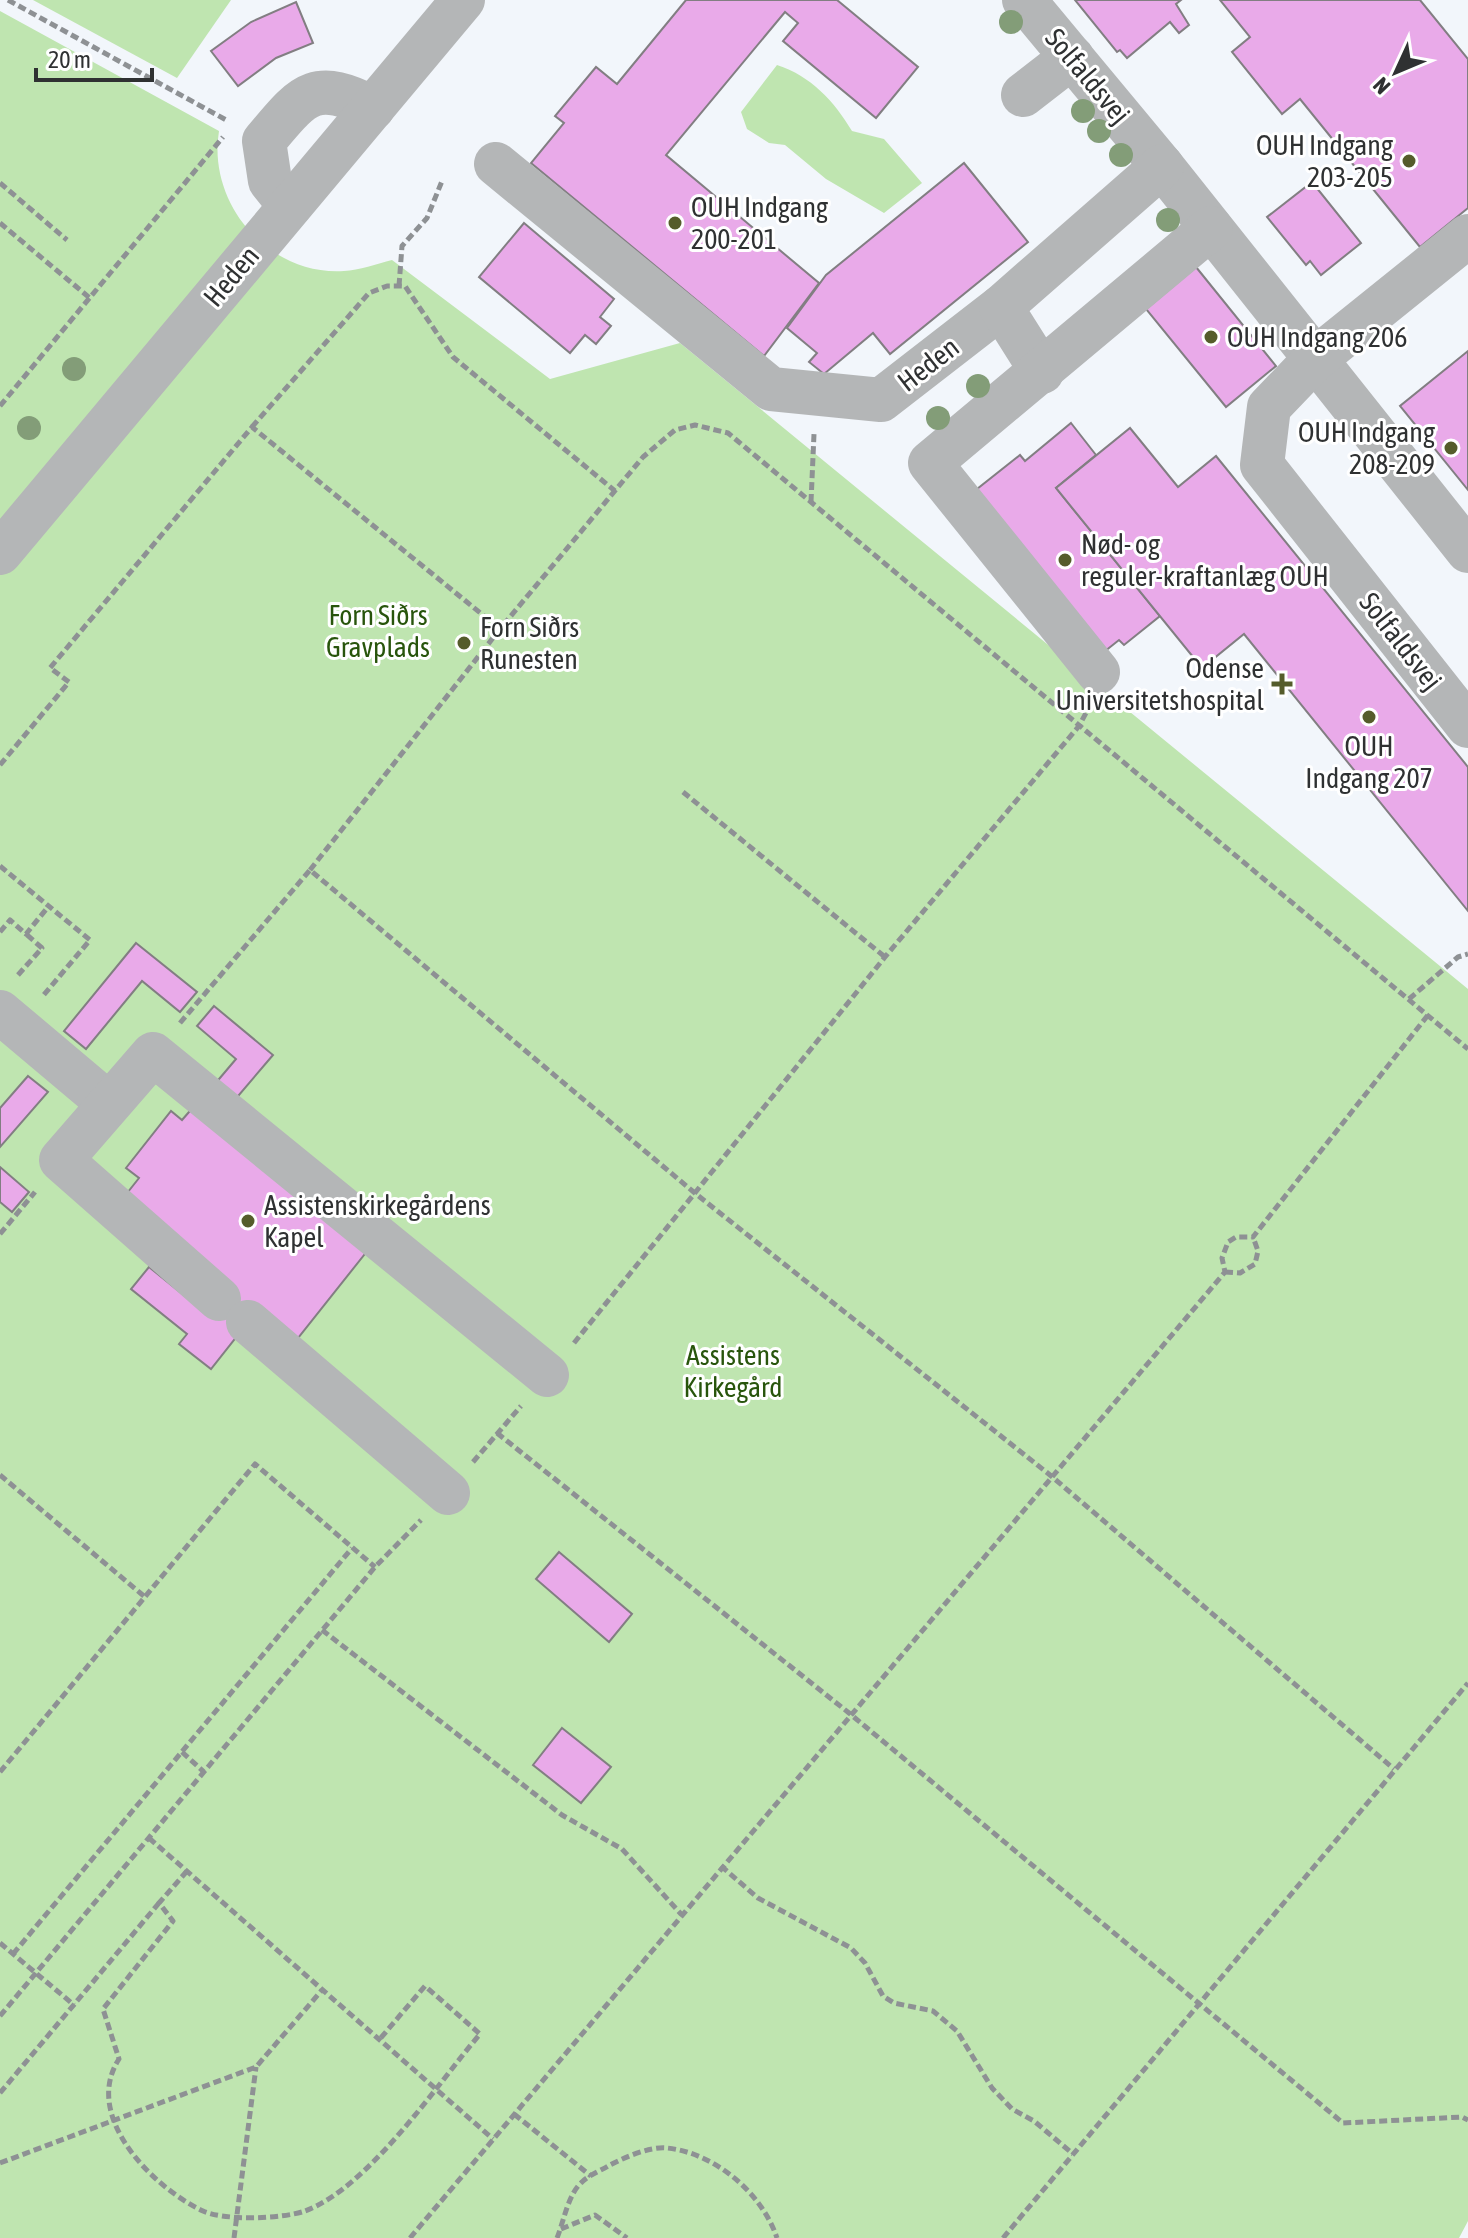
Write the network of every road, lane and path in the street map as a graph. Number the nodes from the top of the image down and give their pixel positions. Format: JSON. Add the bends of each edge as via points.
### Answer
{"nodes":[{"id":1,"x":8,"y":0,"type":"edge"},
{"id":2,"x":463,"y":0,"type":"edge"},
{"id":3,"x":1024,"y":0,"type":"edge"},
{"id":4,"x":1072,"y":57,"type":"junction"},
{"id":5,"x":1023,"y":95,"type":"dead end"},
{"id":6,"x":373,"y":108,"type":"junction"},
{"id":7,"x":496,"y":164,"type":"dead end"},
{"id":8,"x":1162,"y":166,"type":"junction"},
{"id":9,"x":442,"y":181,"type":"dead end"},
{"id":10,"x":0,"y":183,"type":"edge"},
{"id":11,"x":290,"y":206,"type":"junction"},
{"id":12,"x":0,"y":223,"type":"edge"},
{"id":13,"x":1211,"y":228,"type":"junction"},
{"id":14,"x":1468,"y":236,"type":"edge"},
{"id":15,"x":67,"y":240,"type":"dead end"},
{"id":16,"x":399,"y":286,"type":"junction"},
{"id":17,"x":91,"y":299,"type":"junction"},
{"id":18,"x":1001,"y":307,"type":"junction"},
{"id":19,"x":1314,"y":360,"type":"junction"},
{"id":20,"x":1042,"y":372,"type":"junction"},
{"id":21,"x":816,"y":393,"type":"junction"},
{"id":22,"x":0,"y":406,"type":"edge"},
{"id":23,"x":252,"y":427,"type":"junction"},
{"id":24,"x":615,"y":491,"type":"junction"},
{"id":25,"x":811,"y":502,"type":"junction"},
{"id":26,"x":1468,"y":551,"type":"edge"},
{"id":27,"x":0,"y":553,"type":"edge"},
{"id":28,"x":500,"y":629,"type":"junction"},
{"id":29,"x":1098,"y":672,"type":"joint"},
{"id":30,"x":1079,"y":726,"type":"junction"},
{"id":31,"x":1468,"y":726,"type":"edge"},
{"id":32,"x":0,"y":765,"type":"edge"},
{"id":33,"x":683,"y":792,"type":"dead end"},
{"id":34,"x":0,"y":866,"type":"edge"},
{"id":35,"x":310,"y":870,"type":"junction"},
{"id":36,"x":49,"y":907,"type":"junction"},
{"id":37,"x":0,"y":932,"type":"edge"},
{"id":38,"x":26,"y":934,"type":"junction"},
{"id":39,"x":1468,"y":954,"type":"edge"},
{"id":40,"x":885,"y":957,"type":"junction"},
{"id":41,"x":1408,"y":999,"type":"junction"},
{"id":42,"x":11,"y":1005,"type":"edge"},
{"id":43,"x":1428,"y":1015,"type":"junction"},
{"id":44,"x":1468,"y":1049,"type":"edge"},
{"id":45,"x":153,"y":1054,"type":"junction"},
{"id":46,"x":108,"y":1103,"type":"junction"},
{"id":47,"x":61,"y":1160,"type":"junction"},
{"id":48,"x":696,"y":1194,"type":"junction"},
{"id":49,"x":0,"y":1234,"type":"edge"},
{"id":50,"x":1253,"y":1237,"type":"junction"},
{"id":51,"x":1225,"y":1272,"type":"junction"},
{"id":52,"x":547,"y":1375,"type":"junction"},
{"id":53,"x":497,"y":1433,"type":"junction"},
{"id":54,"x":0,"y":1475,"type":"edge"},
{"id":55,"x":1050,"y":1475,"type":"junction"},
{"id":56,"x":448,"y":1493,"type":"junction"},
{"id":57,"x":352,"y":1548,"type":"junction"},
{"id":58,"x":375,"y":1567,"type":"junction"},
{"id":59,"x":145,"y":1597,"type":"junction"},
{"id":60,"x":322,"y":1630,"type":"junction"},
{"id":61,"x":1468,"y":1683,"type":"edge"},
{"id":62,"x":849,"y":1713,"type":"junction"},
{"id":63,"x":182,"y":1752,"type":"junction"},
{"id":64,"x":1394,"y":1769,"type":"junction"},
{"id":65,"x":0,"y":1772,"type":"edge"},
{"id":66,"x":204,"y":1772,"type":"junction"},
{"id":67,"x":149,"y":1838,"type":"junction"},
{"id":68,"x":721,"y":1866,"type":"junction"},
{"id":69,"x":187,"y":1871,"type":"junction"},
{"id":70,"x":159,"y":1903,"type":"junction"},
{"id":71,"x":681,"y":1914,"type":"junction"},
{"id":72,"x":0,"y":1943,"type":"edge"},
{"id":73,"x":13,"y":1954,"type":"junction"},
{"id":74,"x":36,"y":1974,"type":"junction"},
{"id":75,"x":322,"y":1990,"type":"junction"},
{"id":76,"x":1200,"y":2002,"type":"junction"},
{"id":77,"x":74,"y":2005,"type":"junction"},
{"id":78,"x":0,"y":2016,"type":"edge"},
{"id":79,"x":379,"y":2040,"type":"junction"},
{"id":80,"x":256,"y":2067,"type":"junction"},
{"id":81,"x":434,"y":2088,"type":"junction"},
{"id":82,"x":0,"y":2093,"type":"edge"},
{"id":83,"x":514,"y":2114,"type":"junction"},
{"id":84,"x":1468,"y":2120,"type":"edge"},
{"id":85,"x":111,"y":2121,"type":"junction"},
{"id":86,"x":493,"y":2139,"type":"junction"},
{"id":87,"x":1073,"y":2154,"type":"junction"},
{"id":88,"x":0,"y":2163,"type":"edge"},
{"id":89,"x":591,"y":2176,"type":"junction"},
{"id":90,"x":238,"y":2216,"type":"junction"},
{"id":91,"x":561,"y":2229,"type":"junction"},
{"id":92,"x":234,"y":2238,"type":"edge"},
{"id":93,"x":410,"y":2238,"type":"edge"},
{"id":94,"x":557,"y":2238,"type":"edge"},
{"id":95,"x":627,"y":2238,"type":"edge"},
{"id":96,"x":777,"y":2238,"type":"edge"},
{"id":97,"x":1003,"y":2238,"type":"edge"}],
"edges":[{"from":1,"to":17,"type":"path","via":[[234,124]]},
{"from":2,"to":6,"type":"street","name":"Heden"},
{"from":3,"to":4,"type":"street","name":"Solfaldsvej"},
{"from":4,"to":5,"type":"street"},
{"from":4,"to":8,"type":"street","name":"Solfaldsvej"},
{"from":6,"to":11,"type":"street","name":"Heden"},
{"from":6,"to":11,"type":"street","via":[[340,91],[300,98],[264,141],[270,181]]},
{"from":7,"to":21,"type":"street","name":"Heden","via":[[771,389]]},
{"from":8,"to":13,"type":"street","name":"Solfaldsvej"},
{"from":8,"to":18,"type":"street","name":"Heden"},
{"from":9,"to":16,"type":"path","via":[[427,218],[402,246]]},
{"from":10,"to":15,"type":"path"},
{"from":11,"to":27,"type":"street","name":"Heden"},
{"from":12,"to":17,"type":"path"},
{"from":13,"to":19,"type":"street","name":"Solfaldsvej"},
{"from":13,"to":20,"type":"street"},
{"from":14,"to":19,"type":"street"},
{"from":16,"to":23,"type":"path","via":[[369,293]]},
{"from":16,"to":24,"type":"path","via":[[405,286],[422,308],[453,357]]},
{"from":17,"to":22,"type":"path"},
{"from":18,"to":20,"type":"street"},
{"from":18,"to":21,"type":"street","name":"Heden","via":[[881,400]]},
{"from":19,"to":26,"type":"street","name":"Solfaldsvej"},
{"from":19,"to":31,"type":"street","name":"Solfaldsvej","via":[[1269,407],[1262,465]]},
{"from":20,"to":29,"type":"street","via":[[930,463]]},
{"from":21,"to":25,"type":"path"},
{"from":23,"to":28,"type":"path"},
{"from":23,"to":32,"type":"path","via":[[50,668],[69,682]]},
{"from":24,"to":25,"type":"path","via":[[675,430],[695,425],[728,433]]},
{"from":24,"to":28,"type":"path"},
{"from":25,"to":30,"type":"path"},
{"from":28,"to":35,"type":"path"},
{"from":29,"to":30,"type":"path"},
{"from":30,"to":40,"type":"path"},
{"from":30,"to":41,"type":"path"},
{"from":33,"to":40,"type":"path"},
{"from":34,"to":36,"type":"path"},
{"from":35,"to":45,"type":"path"},
{"from":35,"to":48,"type":"path"},
{"from":36,"to":38,"type":"path"},
{"from":36,"to":42,"type":"path","via":[[90,940]]},
{"from":37,"to":38,"type":"path","via":[[10,920]]},
{"from":38,"to":42,"type":"path","via":[[42,948]]},
{"from":39,"to":41,"type":"path"},
{"from":40,"to":48,"type":"path"},
{"from":41,"to":43,"type":"path"},
{"from":42,"to":46,"type":"street"},
{"from":43,"to":44,"type":"path"},
{"from":43,"to":50,"type":"path"},
{"from":45,"to":46,"type":"street"},
{"from":45,"to":52,"type":"street"},
{"from":46,"to":47,"type":"street"},
{"from":47,"to":49,"type":"path"},
{"from":47,"to":56,"type":"street"},
{"from":48,"to":52,"type":"path"},
{"from":48,"to":55,"type":"path"},
{"from":50,"to":51,"type":"path","via":[[1228,1242],[1222,1258]]},
{"from":50,"to":51,"type":"path","via":[[1255,1264],[1240,1273]]},
{"from":51,"to":55,"type":"path"},
{"from":52,"to":53,"type":"path"},
{"from":53,"to":56,"type":"path"},
{"from":53,"to":62,"type":"path"},
{"from":54,"to":59,"type":"path"},
{"from":55,"to":62,"type":"path"},
{"from":55,"to":64,"type":"path"},
{"from":56,"to":58,"type":"path"},
{"from":57,"to":58,"type":"path"},
{"from":57,"to":59,"type":"path","via":[[255,1464]]},
{"from":57,"to":63,"type":"path"},
{"from":58,"to":60,"type":"path"},
{"from":59,"to":65,"type":"path"},
{"from":60,"to":66,"type":"path"},
{"from":60,"to":71,"type":"path","via":[[562,1815],[622,1849]]},
{"from":61,"to":64,"type":"path"},
{"from":62,"to":68,"type":"path"},
{"from":62,"to":76,"type":"path"},
{"from":63,"to":66,"type":"path"},
{"from":63,"to":73,"type":"path"},
{"from":64,"to":76,"type":"path"},
{"from":66,"to":67,"type":"path"},
{"from":67,"to":69,"type":"path"},
{"from":67,"to":74,"type":"path"},
{"from":68,"to":71,"type":"path"},
{"from":68,"to":87,"type":"path","via":[[758,1898],[851,1948],[883,1996],[933,2011],[957,2031],[1002,2099]]},
{"from":69,"to":70,"type":"path"},
{"from":69,"to":75,"type":"path"},
{"from":70,"to":77,"type":"path"},
{"from":70,"to":85,"type":"path","via":[[173,1921],[103,2009],[119,2059],[109,2075]]},
{"from":71,"to":83,"type":"path"},
{"from":72,"to":73,"type":"path"},
{"from":73,"to":74,"type":"path"},
{"from":74,"to":77,"type":"path"},
{"from":74,"to":78,"type":"path"},
{"from":75,"to":79,"type":"path"},
{"from":75,"to":80,"type":"path"},
{"from":76,"to":84,"type":"path","via":[[1343,2123]]},
{"from":76,"to":87,"type":"path"},
{"from":77,"to":82,"type":"path"},
{"from":79,"to":81,"type":"path"},
{"from":79,"to":81,"type":"path","via":[[425,1986],[480,2034]]},
{"from":80,"to":85,"type":"path"},
{"from":80,"to":90,"type":"path"},
{"from":81,"to":86,"type":"path"},
{"from":81,"to":90,"type":"path","via":[[372,2163],[339,2193],[304,2212]]},
{"from":83,"to":86,"type":"path"},
{"from":83,"to":89,"type":"path"},
{"from":85,"to":88,"type":"path"},
{"from":85,"to":90,"type":"path","via":[[152,2178],[204,2212]]},
{"from":86,"to":93,"type":"path"},
{"from":87,"to":97,"type":"path"},
{"from":89,"to":91,"type":"path","via":[[575,2190]]},
{"from":89,"to":96,"type":"path","via":[[620,2160],[665,2147],[709,2159],[748,2191]]},
{"from":90,"to":92,"type":"path"},
{"from":91,"to":94,"type":"path"},
{"from":91,"to":95,"type":"path","via":[[595,2215]]}]}
